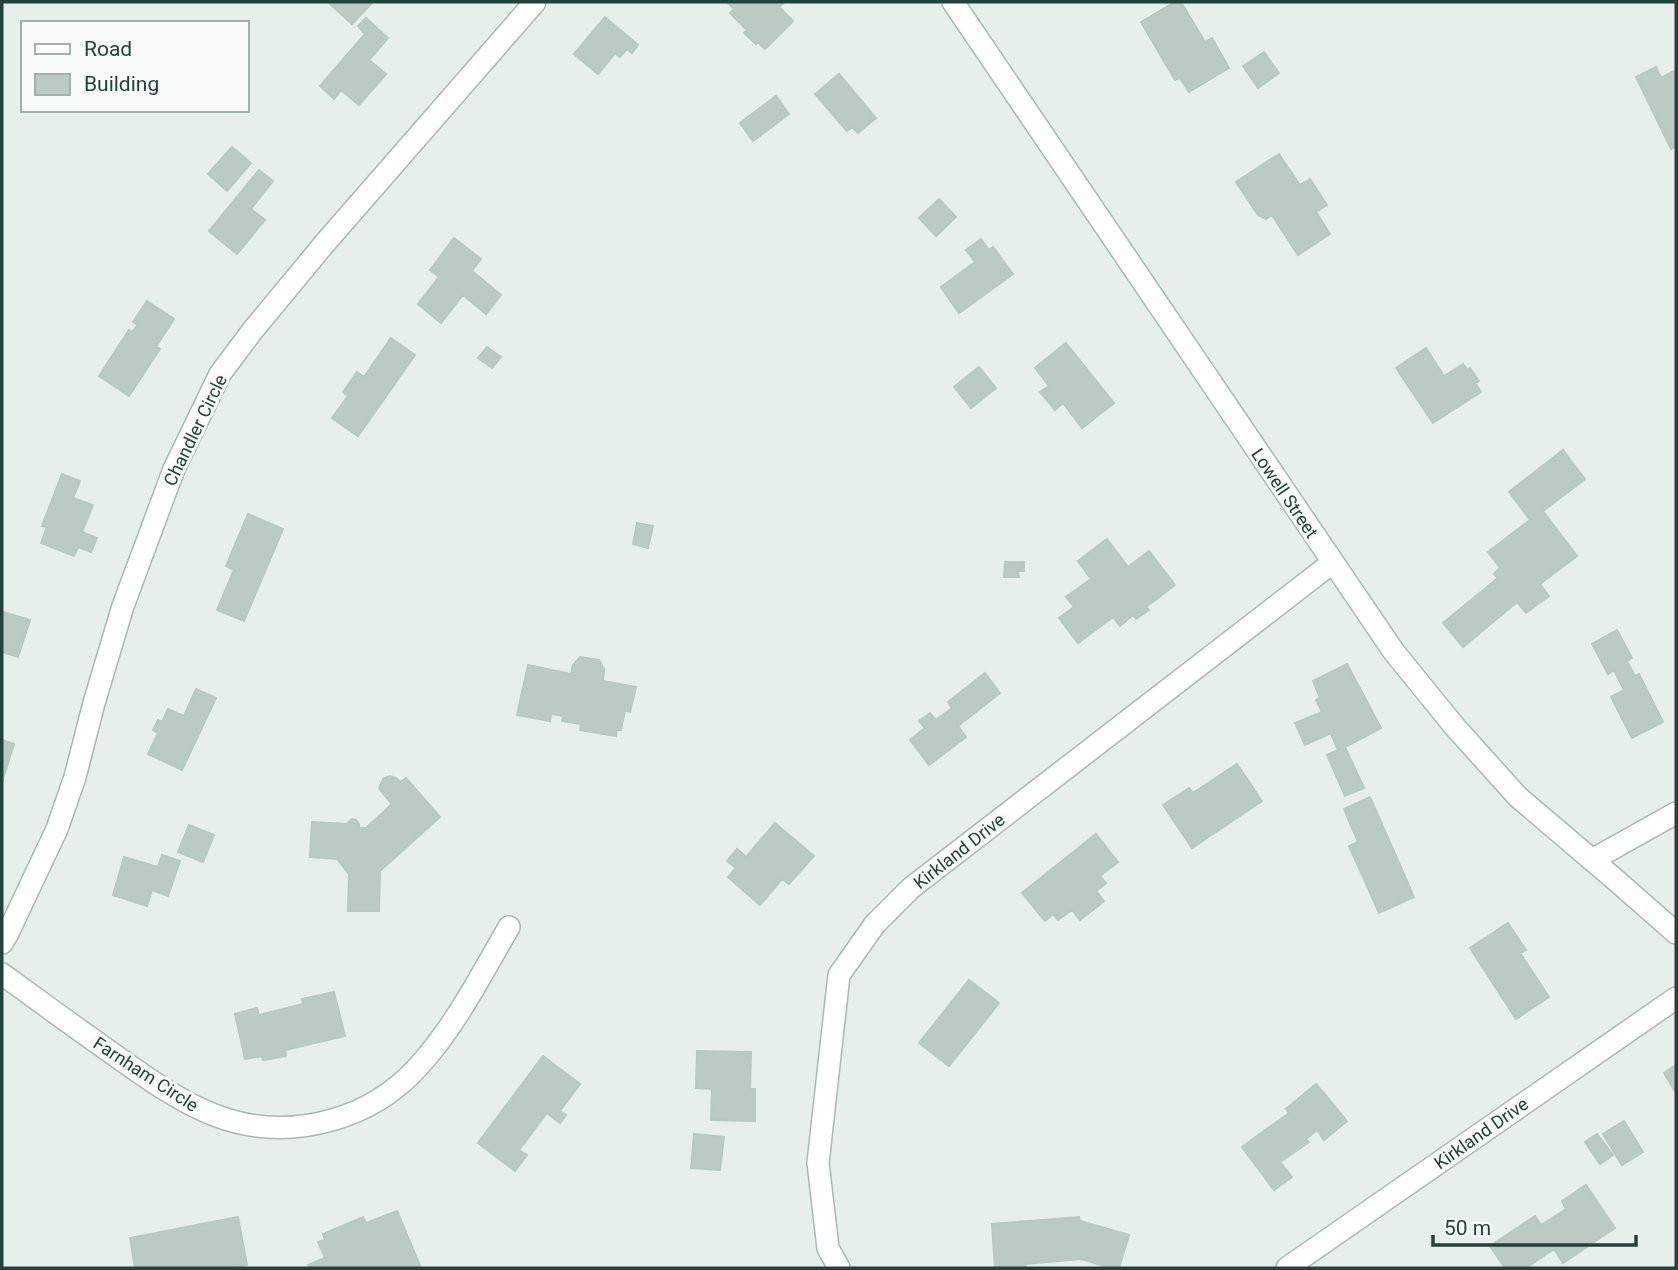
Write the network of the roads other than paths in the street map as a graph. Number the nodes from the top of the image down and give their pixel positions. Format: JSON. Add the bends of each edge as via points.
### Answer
{"nodes":[{"id":1,"x":536,"y":2,"type":"edge"},
{"id":2,"x":953,"y":2,"type":"edge"},
{"id":3,"x":1332,"y":563,"type":"junction"},
{"id":4,"x":1676,"y":813,"type":"edge"},
{"id":5,"x":1592,"y":860,"type":"junction"},
{"id":6,"x":509,"y":927,"type":"dead end"},
{"id":7,"x":1676,"y":933,"type":"edge"},
{"id":8,"x":2,"y":943,"type":"edge"},
{"id":9,"x":2,"y":974,"type":"edge"},
{"id":10,"x":1676,"y":998,"type":"edge"},
{"id":11,"x":839,"y":1268,"type":"edge"},
{"id":12,"x":1287,"y":1268,"type":"edge"}],
"edges":[{"from":1,"to":8,"type":"street","name":"Chandler Circle","via":[[325,243],[220,374],[174,469],[123,606],[57,829]]},
{"from":2,"to":3,"type":"street","name":"Lowell Street"},
{"from":3,"to":5,"type":"street","name":"Lowell Street","via":[[1394,652],[1457,729],[1518,797]]},
{"from":3,"to":11,"type":"street","name":"Kirkland Drive","via":[[911,888],[858,946],[839,975],[818,1163],[828,1248]]},
{"from":4,"to":5,"type":"street"},
{"from":5,"to":7,"type":"street","name":"Lowell Street"},
{"from":6,"to":9,"type":"street","name":"Farnham Circle","via":[[438,1044],[407,1078],[353,1113],[303,1126],[251,1126],[201,1111],[155,1084]]},
{"from":10,"to":12,"type":"street","name":"Kirkland Drive"}]}
